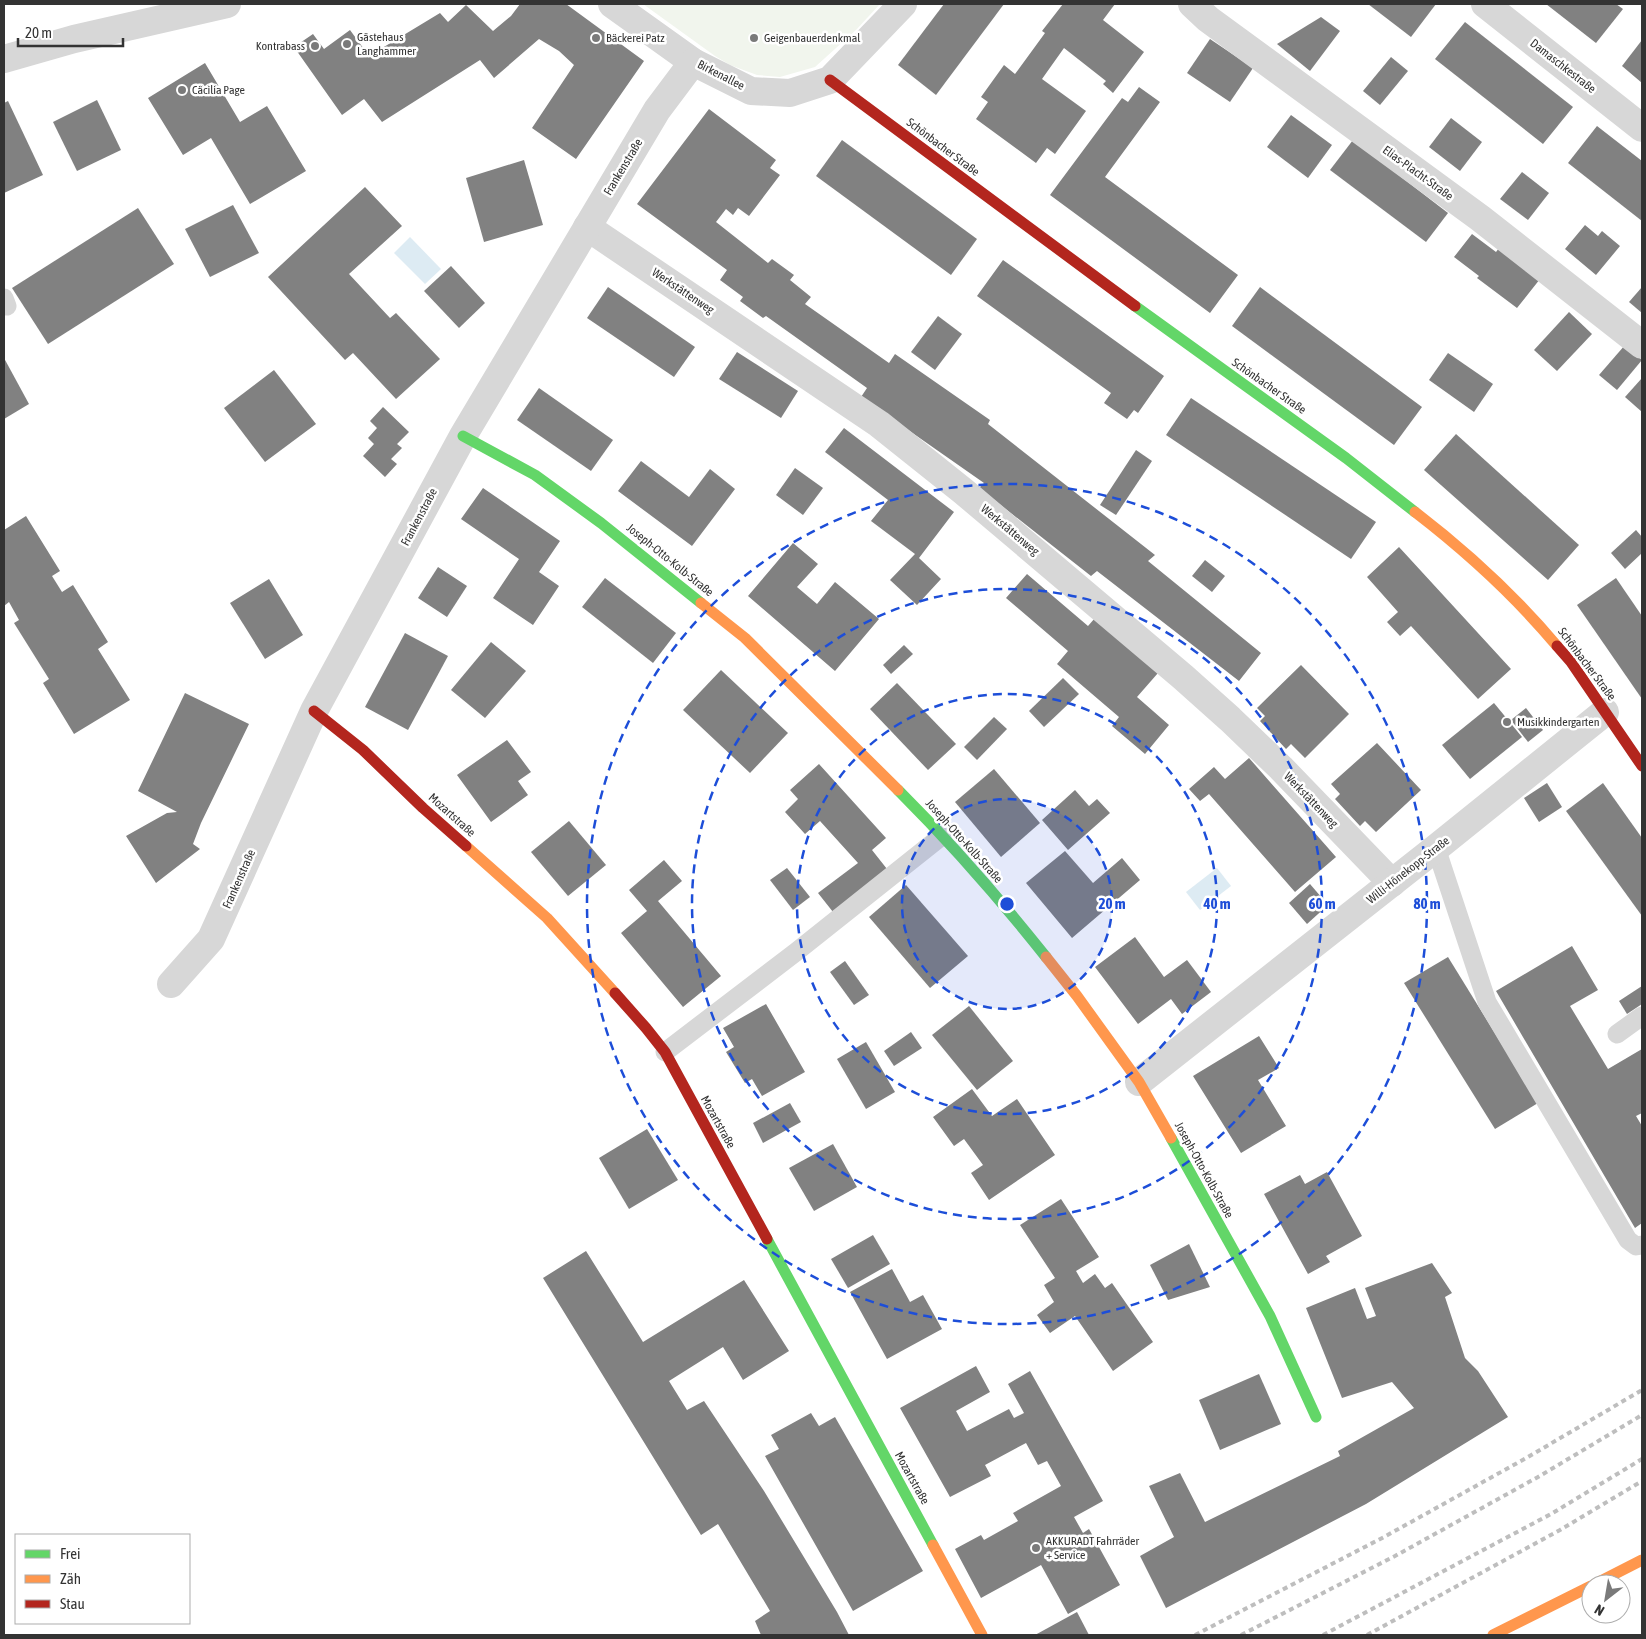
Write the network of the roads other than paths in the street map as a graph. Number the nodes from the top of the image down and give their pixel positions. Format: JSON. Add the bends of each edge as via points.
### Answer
{"nodes":[{"id":1,"x":226,"y":4,"type":"edge"},
{"id":2,"x":612,"y":4,"type":"edge"},
{"id":3,"x":903,"y":4,"type":"edge"},
{"id":4,"x":1192,"y":4,"type":"edge"},
{"id":5,"x":1485,"y":4,"type":"edge"},
{"id":6,"x":4,"y":59,"type":"edge"},
{"id":7,"x":693,"y":62,"type":"junction"},
{"id":8,"x":830,"y":80,"type":"junction"},
{"id":9,"x":1642,"y":128,"type":"edge"},
{"id":10,"x":587,"y":227,"type":"junction"},
{"id":11,"x":1642,"y":345,"type":"edge"},
{"id":12,"x":463,"y":436,"type":"junction"},
{"id":13,"x":314,"y":711,"type":"junction"},
{"id":14,"x":1605,"y":712,"type":"junction"},
{"id":15,"x":1642,"y":766,"type":"edge"},
{"id":16,"x":943,"y":835,"type":"junction"},
{"id":17,"x":1436,"y":848,"type":"junction"},
{"id":18,"x":1392,"y":883,"type":"junction"},
{"id":19,"x":171,"y":984,"type":"dead end"},
{"id":20,"x":1642,"y":1016,"type":"edge"},
{"id":21,"x":1617,"y":1034,"type":"dead end"},
{"id":22,"x":664,"y":1052,"type":"junction"},
{"id":23,"x":1139,"y":1082,"type":"junction"},
{"id":24,"x":1642,"y":1245,"type":"edge"},
{"id":25,"x":1316,"y":1416,"type":"dead end"},
{"id":26,"x":1642,"y":1560,"type":"edge"},
{"id":27,"x":1614,"y":1574,"type":"edge"},
{"id":28,"x":1581,"y":1591,"type":"edge"},
{"id":29,"x":982,"y":1635,"type":"edge"},
{"id":30,"x":1493,"y":1635,"type":"edge"}],
"edges":[{"from":1,"to":6,"type":"street","via":[[74,39]]},
{"from":2,"to":7,"type":"street","name":"Birkenallee"},
{"from":3,"to":8,"type":"street","name":"Birkenallee"},
{"from":4,"to":11,"type":"street","name":"Elias-Placht-Straße","via":[[1208,20],[1480,218]]},
{"from":5,"to":9,"type":"street","name":"Damaschkestraße"},
{"from":7,"to":8,"type":"street","name":"Birkenallee","via":[[751,91],[790,93]]},
{"from":7,"to":10,"type":"street","name":"Frankenstraße","via":[[657,110]]},
{"from":8,"to":14,"type":"street","name":"Schönbacher Straße","via":[[1084,270],[1353,463],[1440,531],[1485,570],[1542,628]]},
{"from":10,"to":12,"type":"street","name":"Frankenstraße"},
{"from":10,"to":18,"type":"street","name":"Werkstättenweg","via":[[879,424],[963,491],[1230,719]]},
{"from":12,"to":13,"type":"street","name":"Frankenstraße"},
{"from":12,"to":16,"type":"street","name":"Joseph-Otto-Kolb-Straße","via":[[535,475],[601,523],[745,638]]},
{"from":13,"to":19,"type":"street","name":"Frankenstraße","via":[[211,939]]},
{"from":13,"to":22,"type":"street","name":"Mozartstraße","via":[[363,750],[546,918]]},
{"from":14,"to":15,"type":"street","name":"Schönbacher Straße"},
{"from":14,"to":17,"type":"street","name":"Willi-Hönekopp-Straße"},
{"from":16,"to":22,"type":"lane"},
{"from":16,"to":23,"type":"street","name":"Joseph-Otto-Kolb-Straße","via":[[1036,944]]},
{"from":17,"to":18,"type":"street","name":"Willi-Hönekopp-Straße"},
{"from":17,"to":24,"type":"lane","via":[[1487,1002],[1628,1240],[1636,1246]]},
{"from":18,"to":23,"type":"street","name":"Willi-Hönekopp-Straße"},
{"from":20,"to":21,"type":"lane"},
{"from":22,"to":29,"type":"street","name":"Mozartstraße"},
{"from":23,"to":25,"type":"street","name":"Joseph-Otto-Kolb-Straße","via":[[1270,1316]]},
{"from":26,"to":27,"type":"street"},
{"from":28,"to":30,"type":"street"}]}
